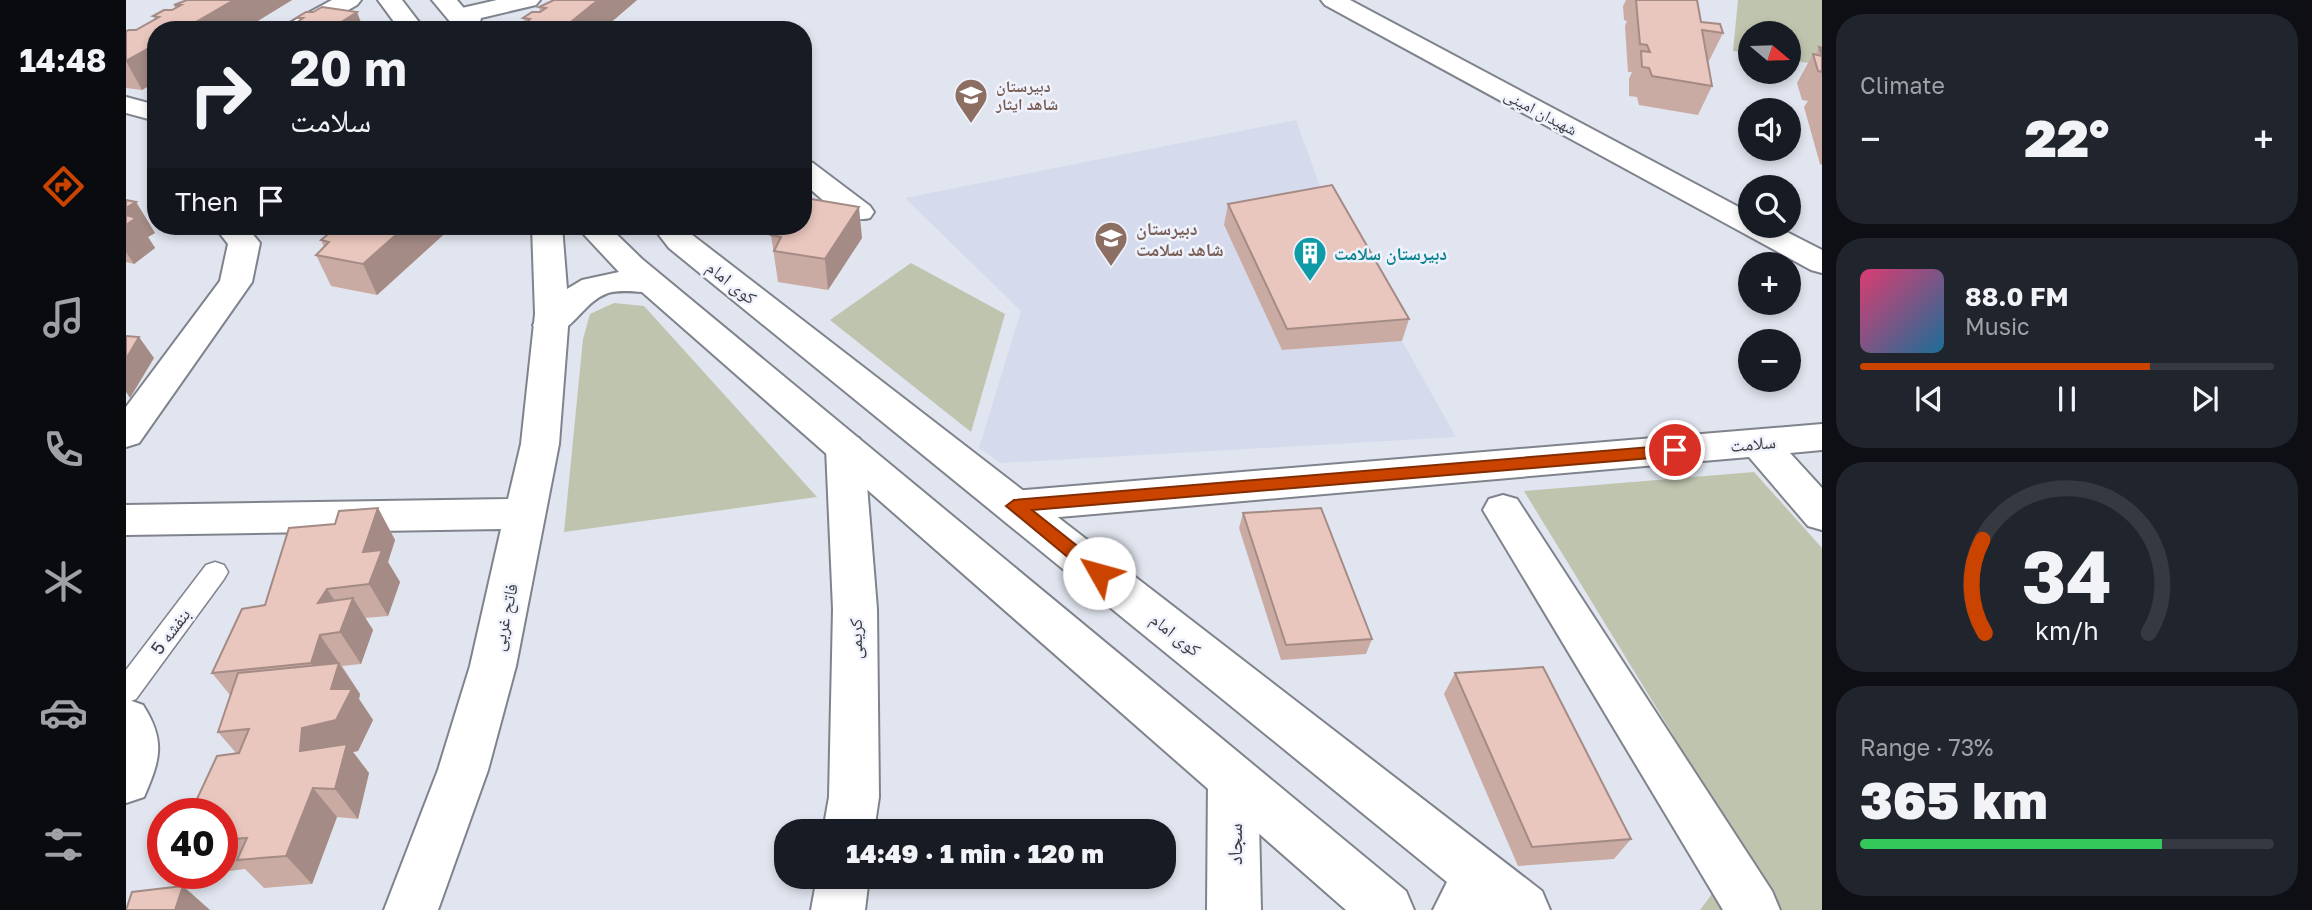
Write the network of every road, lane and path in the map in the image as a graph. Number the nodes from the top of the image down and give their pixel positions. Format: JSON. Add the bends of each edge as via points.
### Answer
{"nodes":[{"id":1,"x":349,"y":0,"type":"edge"},
{"id":2,"x":390,"y":0,"type":"edge"},
{"id":3,"x":444,"y":0,"type":"edge"},
{"id":4,"x":528,"y":0,"type":"edge"},
{"id":5,"x":1333,"y":0,"type":"edge"},
{"id":6,"x":1358,"y":0,"type":"edge"},
{"id":7,"x":471,"y":20,"type":"edge"},
{"id":8,"x":311,"y":21,"type":"edge"},
{"id":9,"x":406,"y":21,"type":"edge"},
{"id":10,"x":126,"y":105,"type":"edge"},
{"id":11,"x":147,"y":111,"type":"edge"},
{"id":12,"x":812,"y":176,"type":"edge"},
{"id":13,"x":1738,"y":196,"type":"edge"},
{"id":14,"x":859,"y":212,"type":"edge"},
{"id":15,"x":1738,"y":218,"type":"edge"},
{"id":16,"x":1801,"y":229,"type":"edge"},
{"id":17,"x":237,"y":235,"type":"edge"},
{"id":18,"x":547,"y":235,"type":"edge"},
{"id":19,"x":601,"y":235,"type":"edge"},
{"id":20,"x":675,"y":235,"type":"edge"},
{"id":21,"x":1775,"y":238,"type":"edge"},
{"id":22,"x":1822,"y":240,"type":"edge"},
{"id":23,"x":1822,"y":263,"type":"edge"},
{"id":24,"x":651,"y":282,"type":"junction"},
{"id":25,"x":551,"y":319,"type":"junction"},
{"id":26,"x":126,"y":434,"type":"edge"},
{"id":27,"x":1822,"y":437,"type":"edge"},
{"id":28,"x":1759,"y":443,"type":"junction"},
{"id":29,"x":845,"y":448,"type":"junction"},
{"id":30,"x":1014,"y":506,"type":"junction"},
{"id":31,"x":1503,"y":510,"type":"dead end"},
{"id":32,"x":525,"y":514,"type":"junction"},
{"id":33,"x":1822,"y":514,"type":"edge"},
{"id":34,"x":126,"y":520,"type":"edge"},
{"id":35,"x":215,"y":572,"type":"dead end"},
{"id":36,"x":126,"y":691,"type":"edge"},
{"id":37,"x":126,"y":720,"type":"edge"},
{"id":38,"x":1233,"y":779,"type":"junction"},
{"id":39,"x":126,"y":781,"type":"edge"},
{"id":40,"x":851,"y":819,"type":"edge"},
{"id":41,"x":841,"y":889,"type":"edge"},
{"id":42,"x":1471,"y":893,"type":"edge"},
{"id":43,"x":411,"y":910,"type":"edge"},
{"id":44,"x":838,"y":910,"type":"edge"},
{"id":45,"x":1234,"y":910,"type":"edge"},
{"id":46,"x":1387,"y":910,"type":"edge"},
{"id":47,"x":1523,"y":910,"type":"edge"},
{"id":48,"x":1753,"y":910,"type":"edge"}],
"edges":[{"from":1,"to":8,"type":"street"},
{"from":2,"to":9,"type":"street"},
{"from":3,"to":7,"type":"street"},
{"from":4,"to":7,"type":"street"},
{"from":5,"to":15,"type":"street","name":"شهیدان امینی"},
{"from":6,"to":13,"type":"street","name":"شهیدان امینی"},
{"from":10,"to":11,"type":"street"},
{"from":12,"to":14,"type":"street"},
{"from":16,"to":22,"type":"street"},
{"from":17,"to":26,"type":"street","via":[[244,243],[236,282]]},
{"from":18,"to":25,"type":"street","name":"فاتح غربی"},
{"from":19,"to":24,"type":"street"},
{"from":20,"to":30,"type":"street","name":"کوی امام"},
{"from":21,"to":23,"type":"street","name":"شهیدان امینی"},
{"from":24,"to":25,"type":"street","via":[[607,281]]},
{"from":24,"to":29,"type":"street"},
{"from":25,"to":32,"type":"street","name":"فاتح غربی","via":[[540,444]]},
{"from":27,"to":28,"type":"street","name":"سلامت"},
{"from":28,"to":30,"type":"street","name":"سلامت"},
{"from":28,"to":33,"type":"street"},
{"from":29,"to":38,"type":"street"},
{"from":29,"to":40,"type":"street","name":"کریمی","via":[[855,609]]},
{"from":30,"to":42,"type":"street","name":"کوی امام"},
{"from":31,"to":48,"type":"street"},
{"from":32,"to":34,"type":"street"},
{"from":32,"to":43,"type":"street","name":"فاتح غربی","via":[[493,666],[467,757]]},
{"from":35,"to":36,"type":"lane","name":"بنفشه 5"},
{"from":37,"to":39,"type":"street","via":[[136,738],[135,761]]},
{"from":38,"to":45,"type":"street","name":"سجاد"},
{"from":38,"to":46,"type":"street"},
{"from":41,"to":44,"type":"street"},
{"from":42,"to":47,"type":"street","name":"کوی امام"}]}
